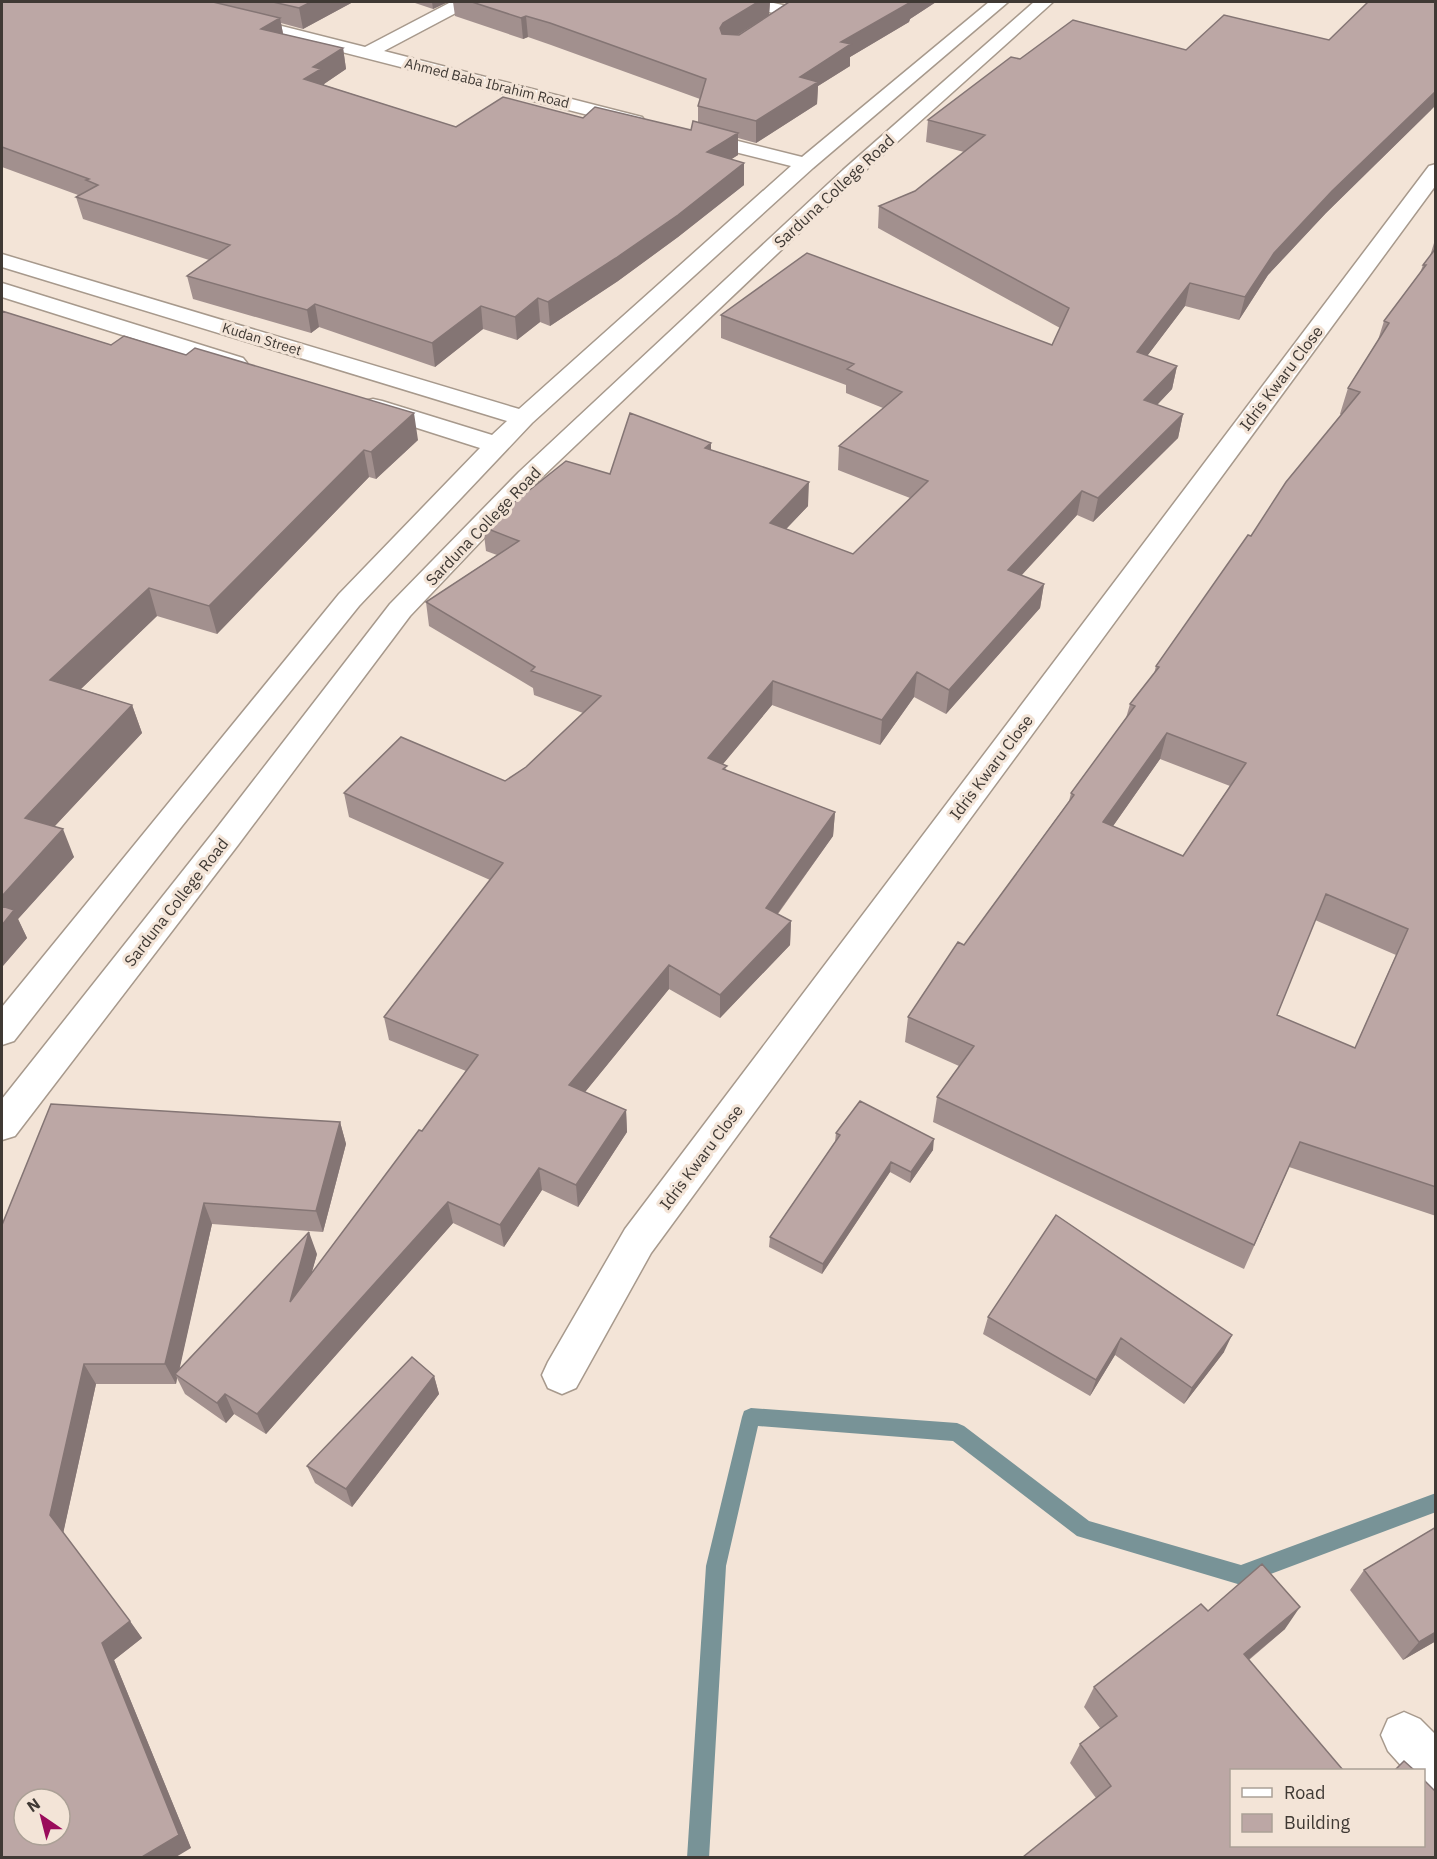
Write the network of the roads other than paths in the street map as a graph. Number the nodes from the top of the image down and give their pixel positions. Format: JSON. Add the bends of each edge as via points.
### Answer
{"nodes":[{"id":1,"x":168,"y":2,"type":"edge"},
{"id":2,"x":463,"y":2,"type":"edge"},
{"id":3,"x":750,"y":2,"type":"edge"},
{"id":4,"x":806,"y":2,"type":"edge"},
{"id":5,"x":999,"y":2,"type":"edge"},
{"id":6,"x":1044,"y":2,"type":"edge"},
{"id":7,"x":790,"y":12,"type":"junction"},
{"id":8,"x":770,"y":25,"type":"edge"},
{"id":9,"x":367,"y":53,"type":"junction"},
{"id":10,"x":656,"y":126,"type":"edge"},
{"id":11,"x":679,"y":132,"type":"edge"},
{"id":12,"x":806,"y":164,"type":"junction"},
{"id":13,"x":1436,"y":170,"type":"edge"},
{"id":14,"x":2,"y":260,"type":"edge"},
{"id":15,"x":2,"y":290,"type":"edge"},
{"id":16,"x":261,"y":371,"type":"edge"},
{"id":17,"x":351,"y":399,"type":"edge"},
{"id":18,"x":523,"y":418,"type":"junction"},
{"id":19,"x":497,"y":445,"type":"junction"},
{"id":20,"x":2,"y":1030,"type":"edge"},
{"id":21,"x":2,"y":1125,"type":"edge"},
{"id":22,"x":562,"y":1375,"type":"dead end"},
{"id":23,"x":1404,"y":1735,"type":"dead end"},
{"id":24,"x":1436,"y":1769,"type":"edge"}],
"edges":[{"from":1,"to":9,"type":"street","name":"Ahmed Baba Ibrahim Road"},
{"from":2,"to":9,"type":"street"},
{"from":3,"to":7,"type":"street"},
{"from":4,"to":7,"type":"street"},
{"from":5,"to":12,"type":"street"},
{"from":6,"to":21,"type":"street","name":"Sarduna College Road","via":[[850,174],[528,477],[400,610]]},
{"from":7,"to":8,"type":"street"},
{"from":9,"to":10,"type":"street","name":"Ahmed Baba Ibrahim Road"},
{"from":11,"to":12,"type":"street"},
{"from":12,"to":18,"type":"street"},
{"from":13,"to":22,"type":"street","name":"Idris Kwaru Close","via":[[638,1241]]},
{"from":14,"to":18,"type":"street","name":"Kudan Street"},
{"from":15,"to":16,"type":"street"},
{"from":17,"to":19,"type":"street"},
{"from":18,"to":19,"type":"street"},
{"from":19,"to":20,"type":"street","via":[[350,600]]},
{"from":23,"to":24,"type":"street"}]}
